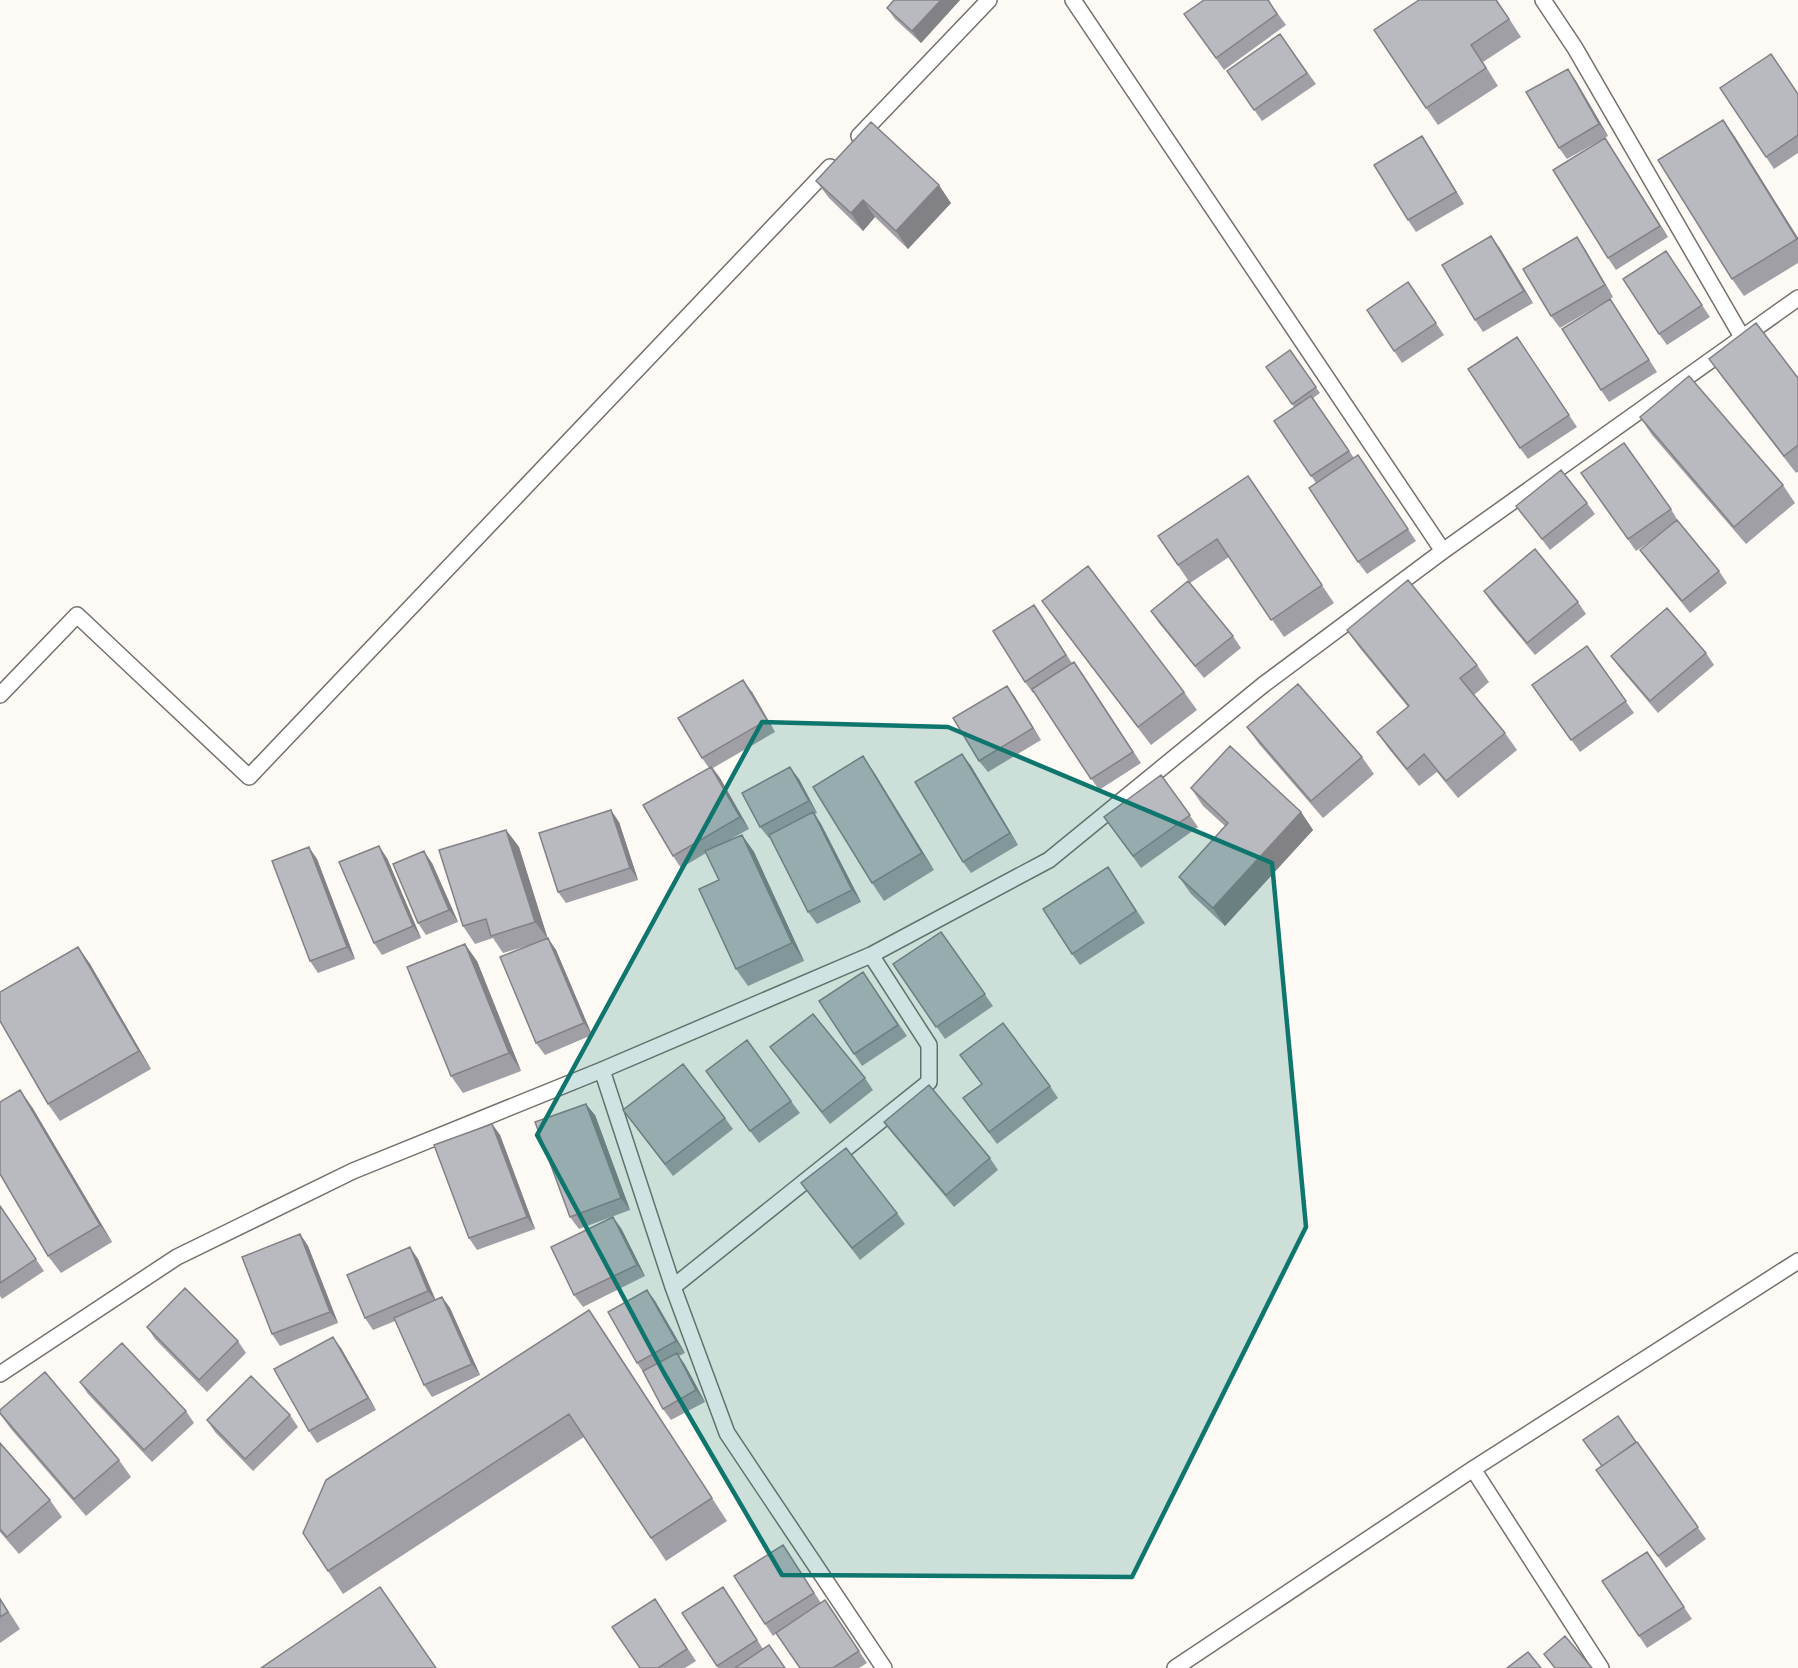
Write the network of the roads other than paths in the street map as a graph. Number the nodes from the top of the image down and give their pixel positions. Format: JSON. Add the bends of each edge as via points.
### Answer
{"nodes":[{"id":1,"x":989,"y":0,"type":"edge"},
{"id":2,"x":1073,"y":0,"type":"edge"},
{"id":3,"x":1543,"y":0,"type":"edge"},
{"id":4,"x":1798,"y":298,"type":"edge"},
{"id":5,"x":1742,"y":337,"type":"junction"},
{"id":6,"x":1443,"y":551,"type":"junction"},
{"id":7,"x":0,"y":695,"type":"edge"},
{"id":8,"x":871,"y":955,"type":"junction"},
{"id":9,"x":602,"y":1070,"type":"junction"},
{"id":10,"x":1798,"y":1261,"type":"edge"},
{"id":11,"x":673,"y":1287,"type":"junction"},
{"id":12,"x":0,"y":1374,"type":"edge"},
{"id":13,"x":1473,"y":1469,"type":"junction"},
{"id":14,"x":884,"y":1668,"type":"edge"},
{"id":15,"x":1175,"y":1668,"type":"edge"},
{"id":16,"x":1601,"y":1668,"type":"edge"}],
"edges":[{"from":1,"to":7,"type":"lane","via":[[249,777],[77,615]]},
{"from":2,"to":6,"type":"lane"},
{"from":3,"to":5,"type":"lane","via":[[1575,48]]},
{"from":4,"to":5,"type":"lane"},
{"from":5,"to":6,"type":"lane"},
{"from":6,"to":8,"type":"lane","via":[[1263,685],[1049,860]]},
{"from":8,"to":9,"type":"lane"},
{"from":8,"to":11,"type":"lane","via":[[929,1045],[929,1082]]},
{"from":9,"to":11,"type":"lane"},
{"from":9,"to":12,"type":"lane","via":[[353,1171],[177,1257]]},
{"from":10,"to":13,"type":"lane"},
{"from":11,"to":14,"type":"lane","via":[[727,1432]]},
{"from":13,"to":15,"type":"lane"},
{"from":13,"to":16,"type":"lane"}]}
